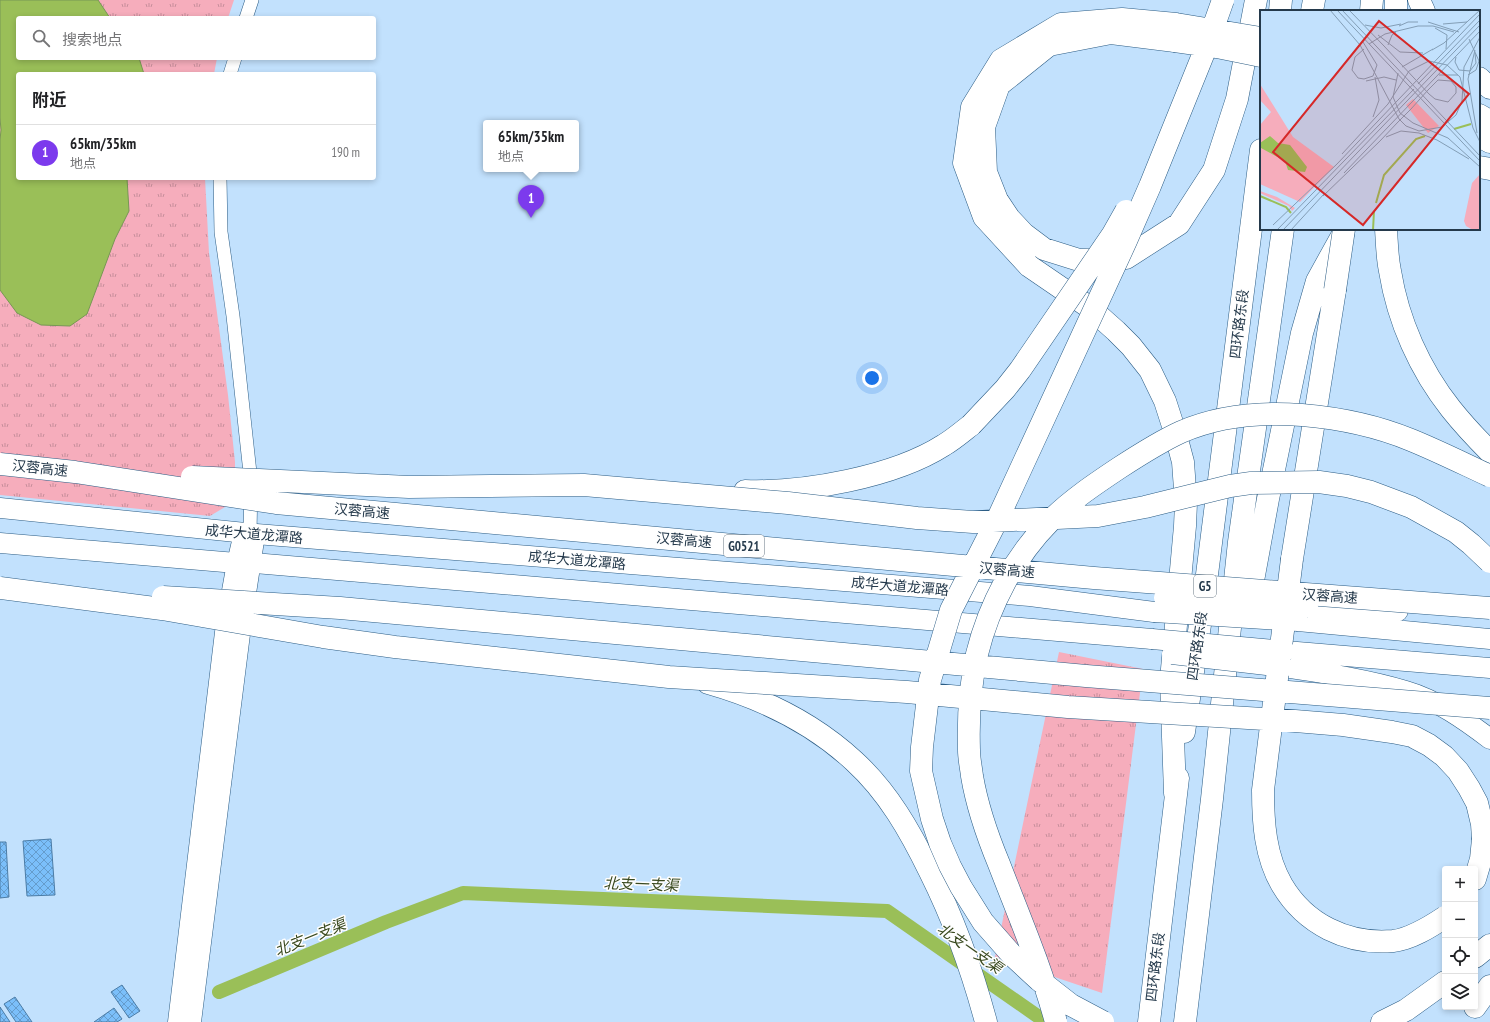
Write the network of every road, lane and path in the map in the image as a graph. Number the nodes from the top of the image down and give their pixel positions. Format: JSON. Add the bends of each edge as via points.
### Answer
{"nodes":[{"id":1,"x":252,"y":0,"type":"edge"},
{"id":2,"x":1223,"y":0,"type":"edge"},
{"id":3,"x":1256,"y":0,"type":"edge"},
{"id":4,"x":1281,"y":0,"type":"edge"},
{"id":5,"x":1314,"y":0,"type":"edge"},
{"id":6,"x":1372,"y":0,"type":"edge"},
{"id":7,"x":1419,"y":0,"type":"edge"},
{"id":8,"x":1280,"y":10,"type":"edge"},
{"id":9,"x":1312,"y":10,"type":"edge"},
{"id":10,"x":1371,"y":10,"type":"edge"},
{"id":11,"x":1424,"y":10,"type":"edge"},
{"id":12,"x":247,"y":16,"type":"edge"},
{"id":13,"x":1176,"y":33,"type":"junction"},
{"id":14,"x":1260,"y":38,"type":"edge"},
{"id":15,"x":1260,"y":56,"type":"edge"},
{"id":16,"x":234,"y":60,"type":"edge"},
{"id":17,"x":230,"y":72,"type":"edge"},
{"id":18,"x":1480,"y":79,"type":"edge"},
{"id":19,"x":1189,"y":87,"type":"junction"},
{"id":20,"x":1490,"y":88,"type":"edge"},
{"id":21,"x":1480,"y":116,"type":"edge"},
{"id":22,"x":1490,"y":121,"type":"edge"},
{"id":23,"x":1480,"y":137,"type":"edge"},
{"id":24,"x":1490,"y":142,"type":"edge"},
{"id":25,"x":1260,"y":158,"type":"edge"},
{"id":26,"x":1480,"y":167,"type":"edge"},
{"id":27,"x":1490,"y":169,"type":"edge"},
{"id":28,"x":220,"y":180,"type":"edge"},
{"id":29,"x":1284,"y":230,"type":"edge"},
{"id":30,"x":1345,"y":230,"type":"edge"},
{"id":31,"x":1346,"y":230,"type":"edge"},
{"id":32,"x":1386,"y":230,"type":"edge"},
{"id":33,"x":1490,"y":452,"type":"edge"},
{"id":34,"x":0,"y":464,"type":"edge"},
{"id":35,"x":75,"y":472,"type":"junction"},
{"id":36,"x":1490,"y":476,"type":"edge"},
{"id":37,"x":584,"y":485,"type":"junction"},
{"id":38,"x":0,"y":508,"type":"edge"},
{"id":39,"x":250,"y":534,"type":"junction"},
{"id":40,"x":0,"y":543,"type":"edge"},
{"id":41,"x":1490,"y":562,"type":"edge"},
{"id":42,"x":244,"y":563,"type":"junction"},
{"id":43,"x":0,"y":588,"type":"edge"},
{"id":44,"x":1490,"y":608,"type":"edge"},
{"id":45,"x":1303,"y":614,"type":"junction"},
{"id":46,"x":1490,"y":615,"type":"edge"},
{"id":47,"x":1490,"y":639,"type":"edge"},
{"id":48,"x":1284,"y":659,"type":"junction"},
{"id":49,"x":1490,"y":668,"type":"edge"},
{"id":50,"x":669,"y":677,"type":"junction"},
{"id":51,"x":1490,"y":708,"type":"edge"},
{"id":52,"x":1490,"y":739,"type":"edge"},
{"id":53,"x":1175,"y":793,"type":"junction"},
{"id":54,"x":1212,"y":800,"type":"junction"},
{"id":55,"x":1478,"y":869,"type":"edge"},
{"id":56,"x":1442,"y":918,"type":"edge"},
{"id":57,"x":1490,"y":945,"type":"edge"},
{"id":58,"x":1478,"y":955,"type":"edge"},
{"id":59,"x":1442,"y":984,"type":"edge"},
{"id":60,"x":1490,"y":986,"type":"edge"},
{"id":61,"x":1478,"y":1003,"type":"edge"},
{"id":62,"x":1473,"y":1010,"type":"edge"},
{"id":63,"x":177,"y":1022,"type":"edge"},
{"id":64,"x":192,"y":1022,"type":"edge"},
{"id":65,"x":986,"y":1022,"type":"edge"},
{"id":66,"x":1056,"y":1022,"type":"edge"},
{"id":67,"x":1103,"y":1022,"type":"edge"},
{"id":68,"x":1149,"y":1022,"type":"edge"},
{"id":69,"x":1185,"y":1022,"type":"edge"},
{"id":70,"x":1382,"y":1022,"type":"edge"},
{"id":71,"x":1464,"y":1022,"type":"edge"}],
"edges":[{"from":1,"to":12,"type":"street"},
{"from":2,"to":19,"type":"highway","bridge":true},
{"from":3,"to":13,"type":"highway","via":[[1237,99],[1214,170],[1179,224],[1126,258],[1079,260],[1044,249],[1024,234],[1009,218],[997,200],[986,172],[984,127],[999,85],[1049,45],[1111,33]]},
{"from":4,"to":8,"type":"highway"},
{"from":5,"to":9,"type":"highway"},
{"from":6,"to":10,"type":"highway"},
{"from":7,"to":11,"type":"highway"},
{"from":13,"to":14,"type":"highway","bridge":true},
{"from":13,"to":15,"type":"highway","bridge":true,"via":[[1217,47]]},
{"from":13,"to":53,"type":"highway","via":[[1122,19],[1061,24],[1001,60],[972,107],[964,163],[984,217],[1029,266],[1089,307],[1116,330],[1150,370],[1165,401],[1183,462],[1186,503],[1171,680]]},
{"from":16,"to":17,"type":"street"},
{"from":18,"to":20,"type":"highway"},
{"from":19,"to":37,"type":"highway","bridge":true,"via":[[1145,180],[1072,295],[1005,389],[971,425],[944,445],[910,462],[866,476],[789,490],[759,492]]},
{"from":19,"to":67,"type":"highway","bridge":true,"via":[[1126,241],[998,516],[951,610],[930,680],[922,747],[921,771],[940,843],[961,887],[980,916],[1012,955],[1038,980],[1071,1005]]},
{"from":21,"to":22,"type":"highway"},
{"from":23,"to":24,"type":"highway"},
{"from":25,"to":53,"type":"highway","name":"四环路东段","number":"G5","via":[[1204,598]]},
{"from":26,"to":27,"type":"highway"},
{"from":28,"to":39,"type":"street","via":[[221,232],[251,482]]},
{"from":29,"to":54,"type":"highway","number":"G5","via":[[1239,542]]},
{"from":30,"to":54,"type":"highway","via":[[1317,281],[1302,333]]},
{"from":31,"to":56,"type":"highway","bridge":true,"via":[[1292,559],[1263,790],[1266,840],[1282,884],[1295,903],[1308,916],[1338,934],[1358,939],[1394,940],[1411,936]]},
{"from":32,"to":33,"type":"highway","via":[[1394,292],[1408,336],[1432,382],[1450,408]]},
{"from":34,"to":35,"type":"highway","name":"汉蓉高速","number":"G0521","bridge":true},
{"from":35,"to":37,"type":"highway","bridge":true,"via":[[409,488]]},
{"from":35,"to":44,"type":"highway","name":"汉蓉高速","number":"G0521","bridge":true,"via":[[276,503],[1094,578]]},
{"from":36,"to":66,"type":"highway","bridge":true,"via":[[1410,440],[1367,426],[1300,415],[1267,414],[1239,418],[1180,432],[1148,450],[1078,497],[1051,520],[1030,544],[1009,576],[982,635],[970,705],[969,753],[976,798],[1032,947]]},
{"from":37,"to":41,"type":"highway","bridge":true,"via":[[973,522],[1098,516],[1230,486],[1319,482],[1371,492],[1411,507],[1456,532]]},
{"from":38,"to":39,"type":"main road","name":"成华大道龙潭路"},
{"from":39,"to":42,"type":"street"},
{"from":39,"to":45,"type":"main road","name":"成华大道龙潭路","bridge":true,"via":[[1030,596]]},
{"from":40,"to":42,"type":"main road","name":"成华大道龙潭路"},
{"from":42,"to":48,"type":"main road","name":"成华大道龙潭路","bridge":true,"via":[[1017,628]]},
{"from":42,"to":63,"type":"street","via":[[225,624]]},
{"from":42,"to":64,"type":"street","via":[[242,626]]},
{"from":43,"to":50,"type":"highway","bridge":true,"via":[[162,609],[359,642]]},
{"from":43,"to":51,"type":"highway","bridge":true,"via":[[340,608],[1086,676]]},
{"from":45,"to":46,"type":"main road"},
{"from":45,"to":47,"type":"main road"},
{"from":48,"to":49,"type":"main road"},
{"from":48,"to":52,"type":"main road","via":[[1407,691],[1463,718]]},
{"from":50,"to":55,"type":"highway","bridge":true,"via":[[1343,725],[1412,736],[1444,756],[1458,771],[1477,803],[1483,839]]},
{"from":50,"to":65,"type":"highway","bridge":true,"via":[[704,682],[757,699],[798,720],[837,746],[870,778],[911,834],[942,896],[968,962]]},
{"from":53,"to":68,"type":"highway","name":"四环路东段","number":"G5"},
{"from":54,"to":69,"type":"highway","number":"G5"},
{"from":57,"to":58,"type":"highway"},
{"from":59,"to":70,"type":"highway","via":[[1406,1010]]},
{"from":60,"to":61,"type":"highway"},
{"from":62,"to":71,"type":"highway"}]}
